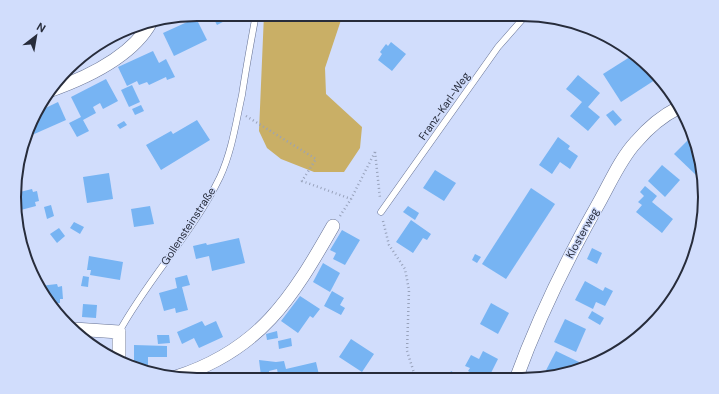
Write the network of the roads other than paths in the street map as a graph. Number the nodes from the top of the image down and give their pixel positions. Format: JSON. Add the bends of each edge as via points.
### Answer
{"nodes":[{"id":1,"x":255,"y":21,"type":"edge"},
{"id":2,"x":521,"y":21,"type":"edge"},
{"id":3,"x":147,"y":28,"type":"edge"},
{"id":4,"x":60,"y":86,"type":"edge"},
{"id":5,"x":674,"y":110,"type":"edge"},
{"id":6,"x":381,"y":212,"type":"road end"},
{"id":7,"x":333,"y":226,"type":"road end"},
{"id":8,"x":83,"y":330,"type":"edge"},
{"id":9,"x":119,"y":332,"type":"junction"},
{"id":10,"x":119,"y":355,"type":"edge"},
{"id":11,"x":185,"y":373,"type":"edge"},
{"id":12,"x":518,"y":373,"type":"edge"}],
"edges":[{"from":1,"to":9,"type":"lane","name":"Gollensteinstraße","via":[[239,112],[231,146],[220,175],[185,234],[134,303]]},
{"from":2,"to":6,"type":"lane","name":"Franz-Karl-Weg","via":[[498,47]]},
{"from":3,"to":4,"type":"street","via":[[136,44],[116,58],[92,73]]},
{"from":5,"to":12,"type":"street","name":"Klosterweg","via":[[666,114],[634,143],[616,172],[558,278]]},
{"from":7,"to":11,"type":"street","via":[[302,278],[273,317],[237,347]]},
{"from":8,"to":9,"type":"street"},
{"from":9,"to":10,"type":"street","name":"Gollensteinstraße"}]}
